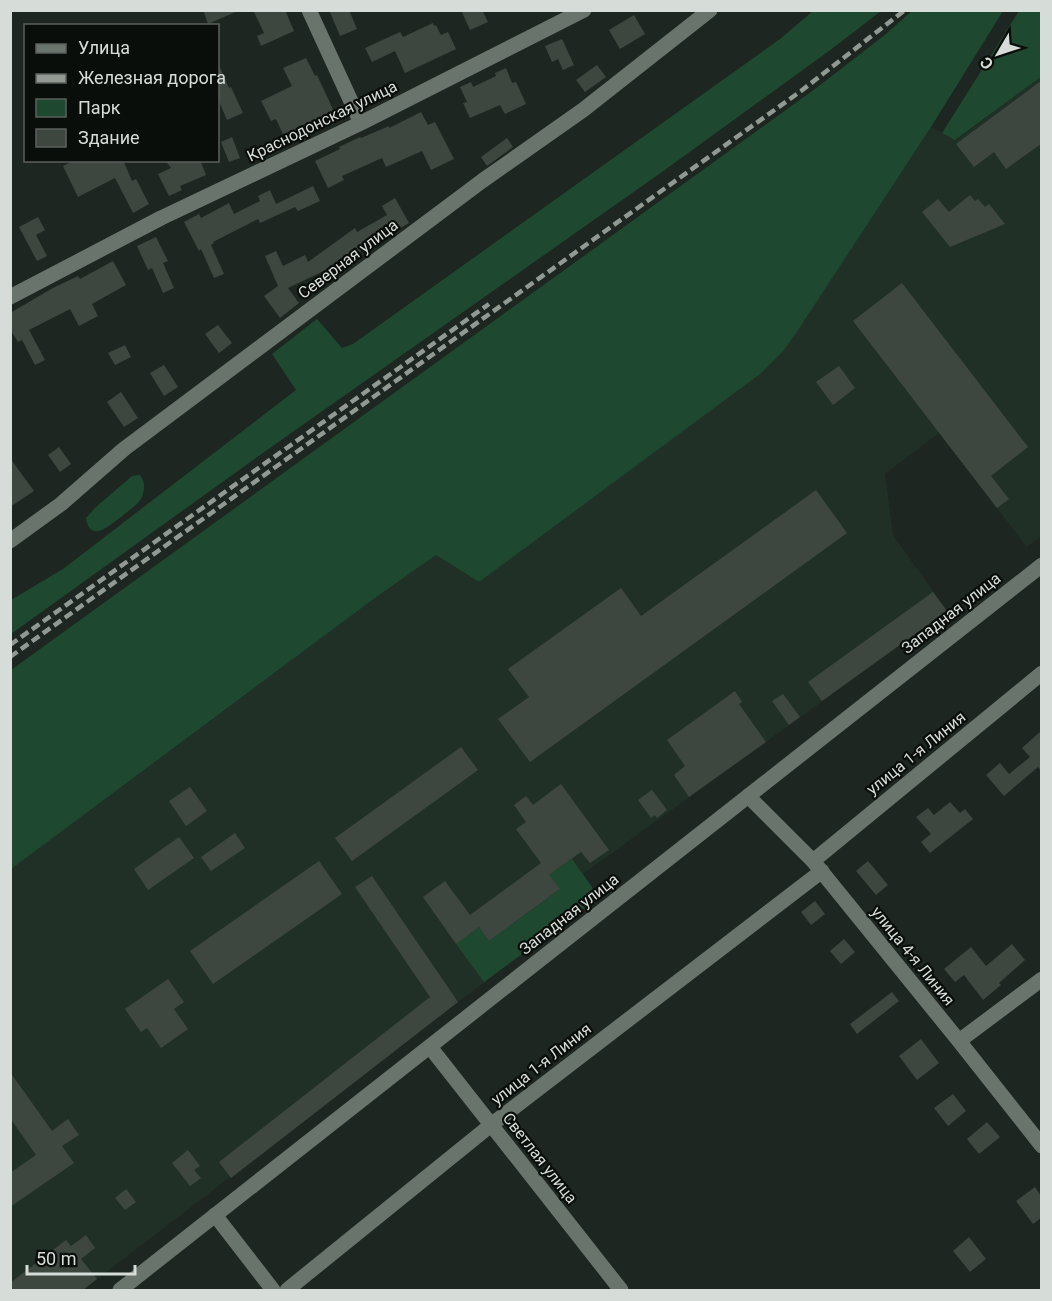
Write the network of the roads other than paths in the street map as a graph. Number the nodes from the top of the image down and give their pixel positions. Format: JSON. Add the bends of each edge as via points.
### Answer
{"nodes":[{"id":1,"x":309,"y":10,"type":"edge"},
{"id":2,"x":584,"y":10,"type":"edge"},
{"id":3,"x":710,"y":10,"type":"edge"},
{"id":4,"x":361,"y":123,"type":"junction"},
{"id":5,"x":10,"y":297,"type":"edge"},
{"id":6,"x":10,"y":541,"type":"edge"},
{"id":7,"x":1041,"y":565,"type":"edge"},
{"id":8,"x":1041,"y":674,"type":"edge"},
{"id":9,"x":748,"y":796,"type":"junction"},
{"id":10,"x":817,"y":866,"type":"junction"},
{"id":11,"x":1041,"y":979,"type":"edge"},
{"id":12,"x":959,"y":1041,"type":"junction"},
{"id":13,"x":430,"y":1047,"type":"junction"},
{"id":14,"x":491,"y":1125,"type":"junction"},
{"id":15,"x":1041,"y":1146,"type":"edge"},
{"id":16,"x":215,"y":1215,"type":"junction"},
{"id":17,"x":120,"y":1290,"type":"edge"},
{"id":18,"x":273,"y":1290,"type":"edge"},
{"id":19,"x":287,"y":1290,"type":"edge"},
{"id":20,"x":621,"y":1290,"type":"edge"}],
"edges":[{"from":1,"to":4,"type":"street"},
{"from":2,"to":4,"type":"street","name":"Краснодонская улица"},
{"from":3,"to":6,"type":"street","name":"Северная улица","via":[[583,110],[124,449],[61,504]]},
{"from":4,"to":5,"type":"street","name":"Краснодонская улица","via":[[161,218]]},
{"from":7,"to":9,"type":"street","name":"Западная улица"},
{"from":8,"to":10,"type":"street","name":"улица 1-я Линия"},
{"from":9,"to":10,"type":"street","name":"улица 4-я Линия"},
{"from":9,"to":13,"type":"street","name":"Западная улица"},
{"from":10,"to":12,"type":"street","name":"улица 4-я Линия"},
{"from":10,"to":14,"type":"street","name":"улица 1-я Линия"},
{"from":11,"to":12,"type":"street"},
{"from":12,"to":15,"type":"street","name":"улица 4-я Линия"},
{"from":13,"to":14,"type":"street","name":"Светлая улица"},
{"from":13,"to":16,"type":"street","name":"Западная улица"},
{"from":14,"to":19,"type":"street","name":"улица 1-я Линия"},
{"from":14,"to":20,"type":"street","name":"Светлая улица"},
{"from":16,"to":17,"type":"street","name":"Западная улица"},
{"from":16,"to":18,"type":"street"}]}
